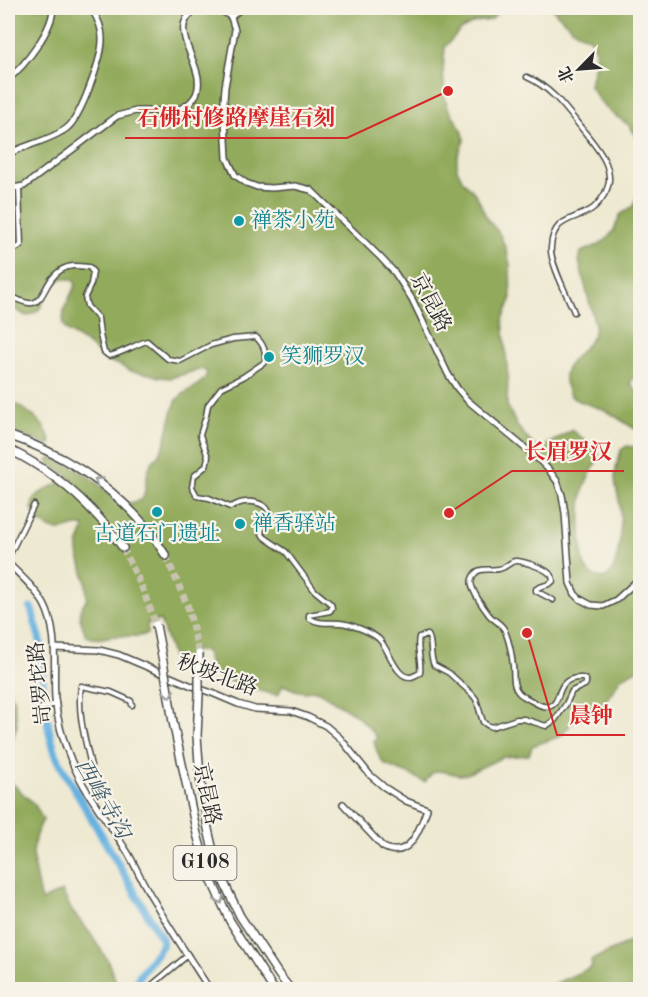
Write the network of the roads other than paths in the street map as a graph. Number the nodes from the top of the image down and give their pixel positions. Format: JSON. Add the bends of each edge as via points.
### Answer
{"nodes":[{"id":1,"x":53,"y":8,"type":"edge"},
{"id":2,"x":91,"y":8,"type":"edge"},
{"id":3,"x":199,"y":8,"type":"edge"},
{"id":4,"x":218,"y":8,"type":"edge"},
{"id":5,"x":241,"y":8,"type":"edge"},
{"id":6,"x":231,"y":17,"type":"junction"},
{"id":7,"x":527,"y":76,"type":"dead end"},
{"id":8,"x":8,"y":79,"type":"edge"},
{"id":9,"x":8,"y":154,"type":"edge"},
{"id":10,"x":8,"y":186,"type":"edge"},
{"id":11,"x":19,"y":188,"type":"junction"},
{"id":12,"x":8,"y":240,"type":"edge"},
{"id":13,"x":8,"y":294,"type":"edge"},
{"id":14,"x":574,"y":312,"type":"dead end"},
{"id":15,"x":8,"y":435,"type":"edge"},
{"id":16,"x":8,"y":449,"type":"edge"},
{"id":17,"x":640,"y":502,"type":"edge"},
{"id":18,"x":34,"y":505,"type":"dead end"},
{"id":19,"x":640,"y":524,"type":"edge"},
{"id":20,"x":123,"y":548,"type":"tunnel mouth"},
{"id":21,"x":166,"y":556,"type":"tunnel mouth"},
{"id":22,"x":8,"y":558,"type":"edge"},
{"id":23,"x":8,"y":563,"type":"edge"},
{"id":24,"x":640,"y":578,"type":"edge"},
{"id":25,"x":553,"y":600,"type":"dead end"},
{"id":26,"x":156,"y":626,"type":"tunnel mouth"},
{"id":27,"x":54,"y":648,"type":"junction"},
{"id":28,"x":199,"y":654,"type":"tunnel mouth"},
{"id":29,"x":56,"y":704,"type":"junction"},
{"id":30,"x":132,"y":705,"type":"dead end"},
{"id":31,"x":41,"y":708,"type":"dead end"},
{"id":32,"x":78,"y":773,"type":"junction"},
{"id":33,"x":343,"y":804,"type":"dead end"},
{"id":34,"x":188,"y":956,"type":"junction"},
{"id":35,"x":146,"y":990,"type":"edge"},
{"id":36,"x":210,"y":990,"type":"edge"},
{"id":37,"x":274,"y":990,"type":"edge"},
{"id":38,"x":291,"y":990,"type":"edge"}],
"edges":[{"from":1,"to":8,"type":"main road","via":[[44,36]]},
{"from":2,"to":9,"type":"main road","via":[[101,28],[102,44],[78,113],[70,126],[59,133]]},
{"from":3,"to":11,"type":"main road","via":[[188,15],[184,25],[184,39],[199,77],[193,100],[175,111],[136,111],[117,116]]},
{"from":4,"to":6,"type":"main road"},
{"from":5,"to":6,"type":"main road"},
{"from":6,"to":24,"type":"main road","name":"京昆路","via":[[235,30],[224,101],[226,152],[231,170],[240,180],[257,188],[295,186],[311,190],[395,273],[412,298],[457,388],[537,458],[556,481],[565,513],[570,583],[580,599],[597,606],[610,603]]},
{"from":7,"to":14,"type":"street","via":[[557,97],[601,153],[610,175],[602,198],[592,209],[561,223],[550,247]]},
{"from":10,"to":11,"type":"main road"},
{"from":11,"to":12,"type":"street","via":[[21,245],[17,248]]},
{"from":13,"to":25,"type":"street","via":[[35,303],[60,270],[72,265],[89,267],[93,272],[85,297],[87,306],[98,318],[104,352],[110,356],[147,341],[168,358],[180,361],[211,345],[256,337],[266,351],[266,362],[221,388],[208,405],[200,435],[208,457],[206,466],[194,476],[192,487],[197,496],[230,507],[245,502],[263,504],[270,515],[261,532],[264,537],[286,552],[315,591],[331,604],[330,611],[309,618],[318,623],[353,625],[378,638],[396,668],[411,677],[420,673],[419,637],[428,635],[434,665],[472,694],[487,725],[524,719],[546,726],[555,720],[572,691],[585,685],[586,680],[568,680],[553,705],[538,704],[519,694],[505,630],[489,615],[471,587],[471,579],[480,569],[498,570],[520,561],[553,577],[551,583],[536,591]]},
{"from":21,"to":15,"type":"highway","one_way":true,"via":[[141,520],[109,489],[47,450]]},
{"from":16,"to":20,"type":"highway","via":[[72,490]]},
{"from":17,"to":19,"type":"main road"},
{"from":18,"to":22,"type":"street"},
{"from":23,"to":27,"type":"main road","name":"岢罗坨路","via":[[45,606]]},
{"from":26,"to":37,"type":"highway","name":"京昆路","number":"G108","one_way":true,"bridge":true,"via":[[207,873],[230,921]]},
{"from":27,"to":29,"type":"main road","name":"岢罗坨路"},
{"from":27,"to":33,"type":"main road","name":"秋坡北路","via":[[119,655],[238,704],[308,717],[340,738],[384,787],[427,809],[414,840],[398,850],[390,850]]},
{"from":28,"to":38,"type":"highway","name":"京昆路","number":"G108","bridge":true,"via":[[200,777],[218,868],[240,916]]},
{"from":29,"to":31,"type":"street"},
{"from":29,"to":32,"type":"main road","name":"岢罗坨路"},
{"from":30,"to":32,"type":"street","via":[[111,692],[81,686],[82,724],[92,766]]},
{"from":32,"to":34,"type":"main road","name":"岢罗坨路"},
{"from":34,"to":35,"type":"street"},
{"from":34,"to":36,"type":"main road","name":"岢罗坨路"}]}
